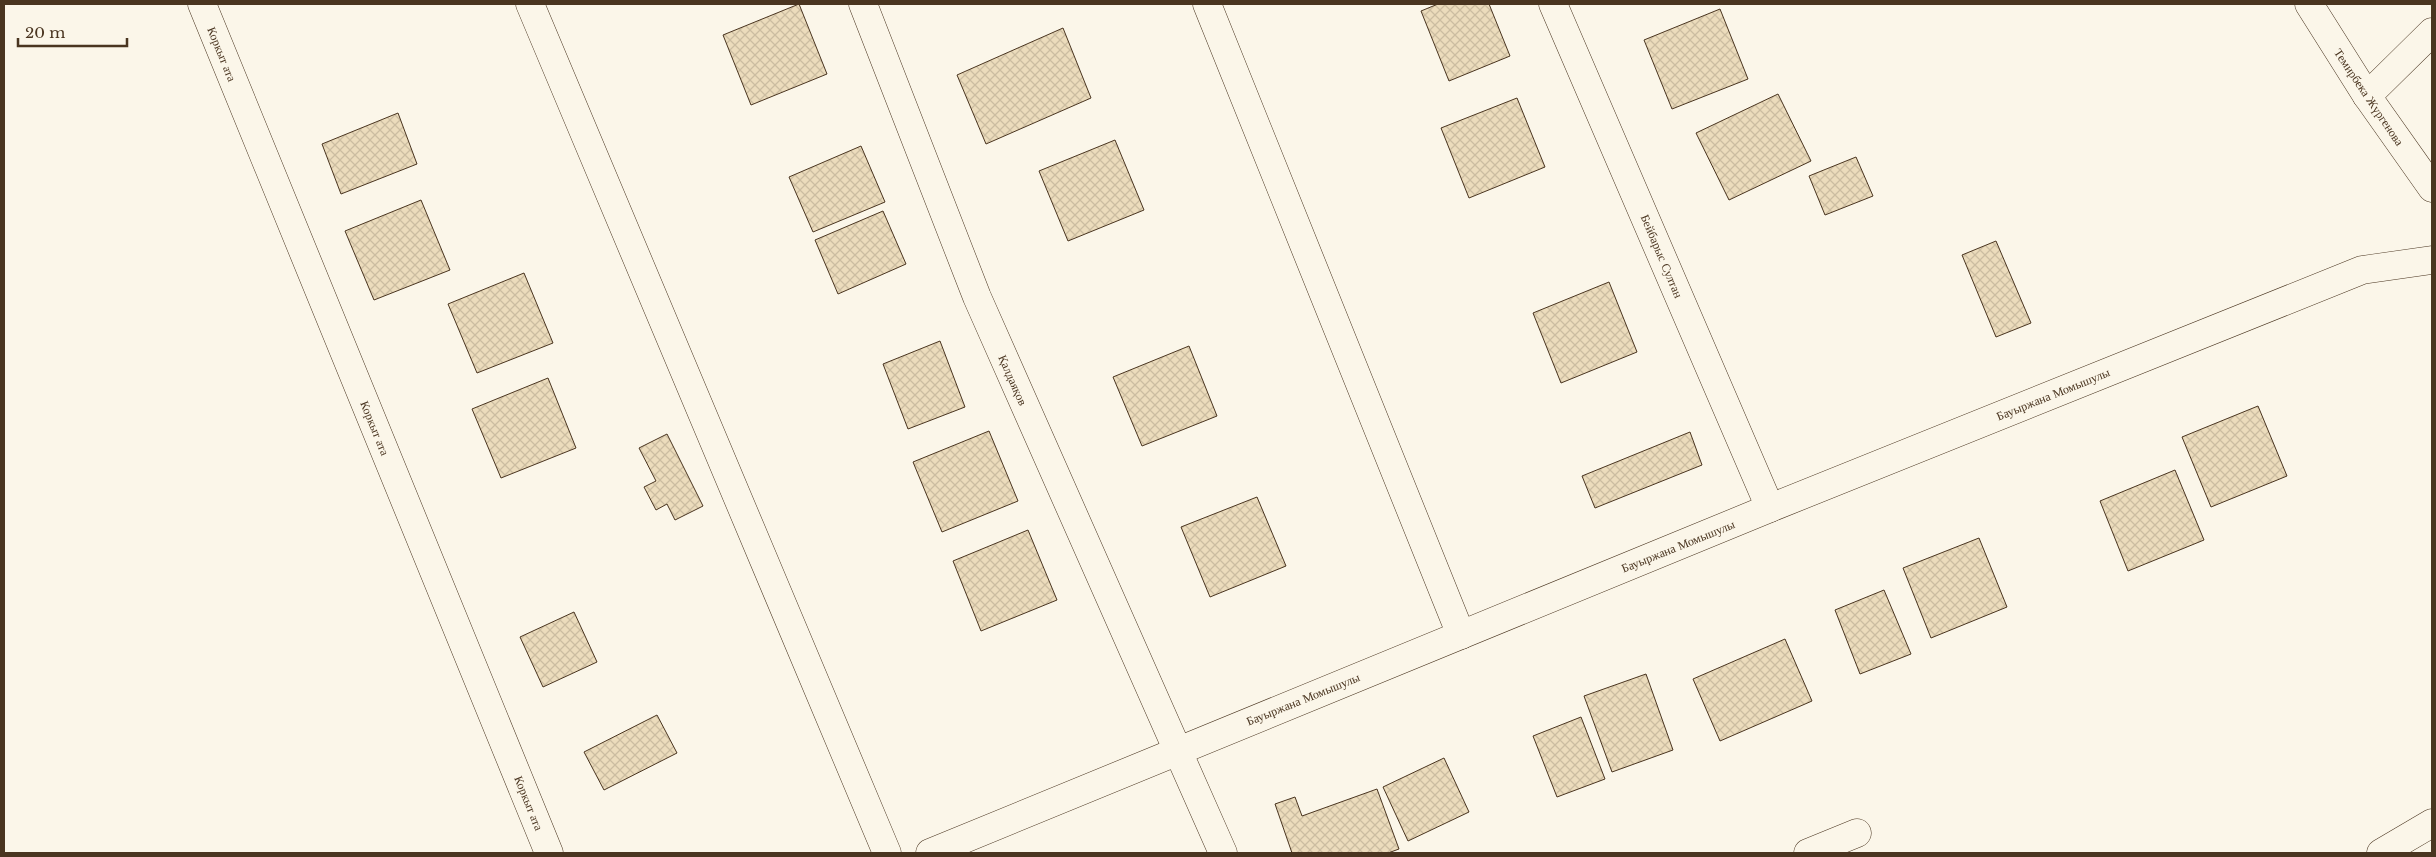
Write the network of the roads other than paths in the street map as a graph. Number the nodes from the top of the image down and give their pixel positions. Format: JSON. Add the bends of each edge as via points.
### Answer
{"nodes":[{"id":1,"x":202,"y":4,"type":"edge"},
{"id":2,"x":530,"y":4,"type":"edge"},
{"id":3,"x":863,"y":4,"type":"edge"},
{"id":4,"x":1206,"y":4,"type":"edge"},
{"id":5,"x":1553,"y":4,"type":"edge"},
{"id":6,"x":2309,"y":4,"type":"edge"},
{"id":7,"x":2432,"y":32,"type":"edge"},
{"id":8,"x":2367,"y":96,"type":"junction"},
{"id":9,"x":2432,"y":188,"type":"edge"},
{"id":10,"x":2432,"y":260,"type":"edge"},
{"id":11,"x":1770,"y":508,"type":"junction"},
{"id":12,"x":1461,"y":635,"type":"junction"},
{"id":13,"x":1175,"y":750,"type":"junction"},
{"id":14,"x":2432,"y":823,"type":"edge"},
{"id":15,"x":1857,"y":833,"type":"dead end"},
{"id":16,"x":549,"y":853,"type":"edge"},
{"id":17,"x":887,"y":853,"type":"edge"},
{"id":18,"x":930,"y":853,"type":"edge"},
{"id":19,"x":1222,"y":853,"type":"edge"},
{"id":20,"x":1808,"y":853,"type":"edge"},
{"id":21,"x":2381,"y":853,"type":"edge"}],
"edges":[{"from":1,"to":16,"type":"street","name":"Коркыт ата"},
{"from":2,"to":17,"type":"street"},
{"from":3,"to":13,"type":"street","name":"Қалдаяқов","via":[[977,297]]},
{"from":4,"to":12,"type":"street"},
{"from":5,"to":11,"type":"street","name":"Бейбарыс Султан"},
{"from":6,"to":8,"type":"street","name":"Темирбека Жүргенова"},
{"from":7,"to":8,"type":"street"},
{"from":8,"to":9,"type":"street","name":"Темирбека Жүргенова"},
{"from":10,"to":11,"type":"street","name":"Бауыржана Момышулы","via":[[2362,270]]},
{"from":11,"to":12,"type":"street","name":"Бауыржана Момышулы"},
{"from":12,"to":13,"type":"street","name":"Бауыржана Момышулы"},
{"from":13,"to":18,"type":"street","name":"Бауыржана Момышулы"},
{"from":13,"to":19,"type":"street","name":"Қалдаяқов"},
{"from":14,"to":21,"type":"street"},
{"from":15,"to":20,"type":"street"}]}
